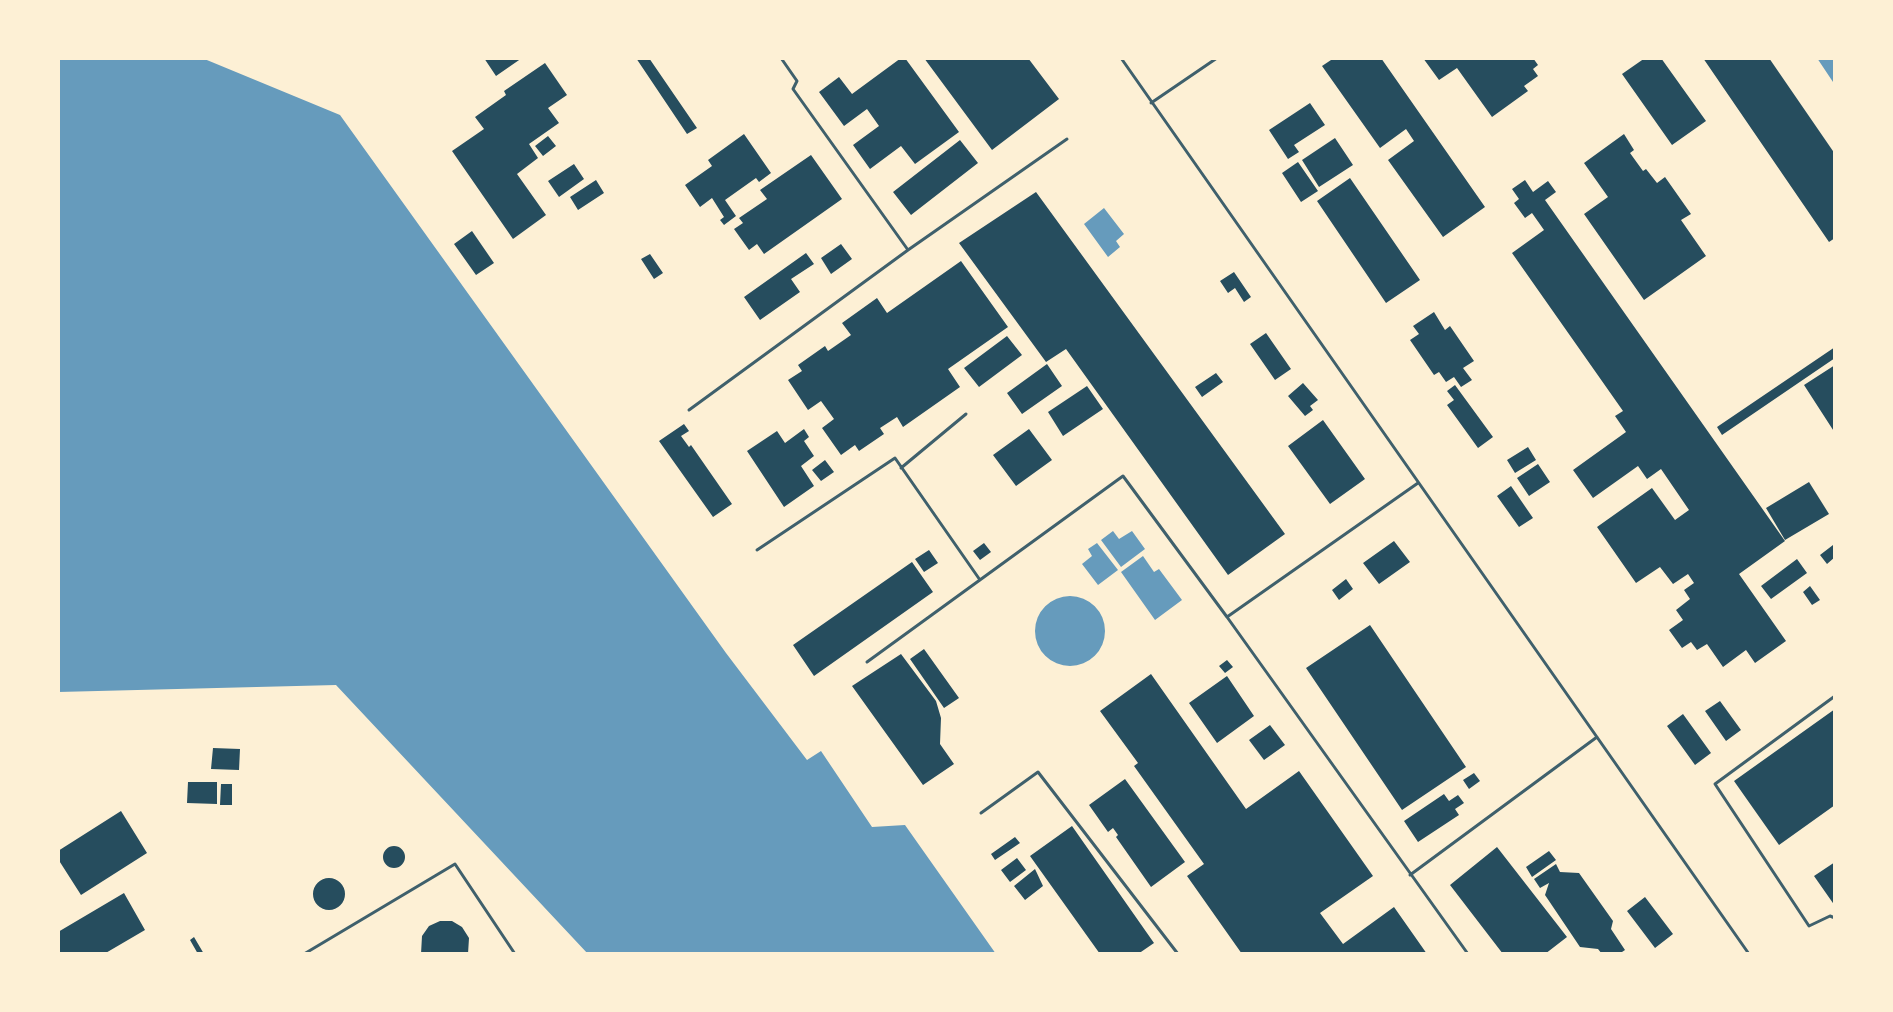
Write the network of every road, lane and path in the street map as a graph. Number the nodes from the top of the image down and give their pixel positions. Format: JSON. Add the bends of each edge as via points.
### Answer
{"nodes":[{"id":1,"x":781,"y":58,"type":"edge"},
{"id":2,"x":1121,"y":58,"type":"edge"},
{"id":3,"x":1217,"y":58,"type":"edge"},
{"id":4,"x":1151,"y":103,"type":"junction"},
{"id":5,"x":1067,"y":139,"type":"dead end"},
{"id":6,"x":908,"y":250,"type":"junction"},
{"id":7,"x":689,"y":410,"type":"dead end"},
{"id":8,"x":966,"y":414,"type":"dead end"},
{"id":9,"x":901,"y":468,"type":"junction"},
{"id":10,"x":1418,"y":483,"type":"junction"},
{"id":11,"x":757,"y":550,"type":"dead end"},
{"id":12,"x":980,"y":580,"type":"junction"},
{"id":13,"x":1227,"y":617,"type":"junction"},
{"id":14,"x":867,"y":662,"type":"dead end"},
{"id":15,"x":1835,"y":696,"type":"edge"},
{"id":16,"x":1598,"y":737,"type":"junction"},
{"id":17,"x":981,"y":813,"type":"dead end"},
{"id":18,"x":1410,"y":875,"type":"junction"},
{"id":19,"x":1835,"y":918,"type":"edge"},
{"id":20,"x":304,"y":954,"type":"edge"},
{"id":21,"x":515,"y":954,"type":"edge"},
{"id":22,"x":1178,"y":954,"type":"edge"},
{"id":23,"x":1468,"y":954,"type":"edge"},
{"id":24,"x":1749,"y":954,"type":"edge"}],
"edges":[{"from":1,"to":6,"type":"lane","via":[[797,81],[793,89]]},
{"from":2,"to":4,"type":"lane"},
{"from":3,"to":4,"type":"lane"},
{"from":4,"to":10,"type":"lane"},
{"from":5,"to":6,"type":"lane"},
{"from":6,"to":7,"type":"lane"},
{"from":8,"to":9,"type":"lane"},
{"from":9,"to":11,"type":"lane","via":[[895,458]]},
{"from":9,"to":12,"type":"lane"},
{"from":10,"to":13,"type":"lane"},
{"from":10,"to":16,"type":"lane"},
{"from":12,"to":13,"type":"lane","via":[[1123,476]]},
{"from":12,"to":14,"type":"lane"},
{"from":13,"to":18,"type":"lane"},
{"from":15,"to":19,"type":"lane","via":[[1715,784],[1809,926]]},
{"from":16,"to":18,"type":"lane"},
{"from":16,"to":24,"type":"lane"},
{"from":17,"to":22,"type":"lane","via":[[1038,772]]},
{"from":18,"to":23,"type":"lane"},
{"from":20,"to":21,"type":"lane","via":[[455,864]]}]}
